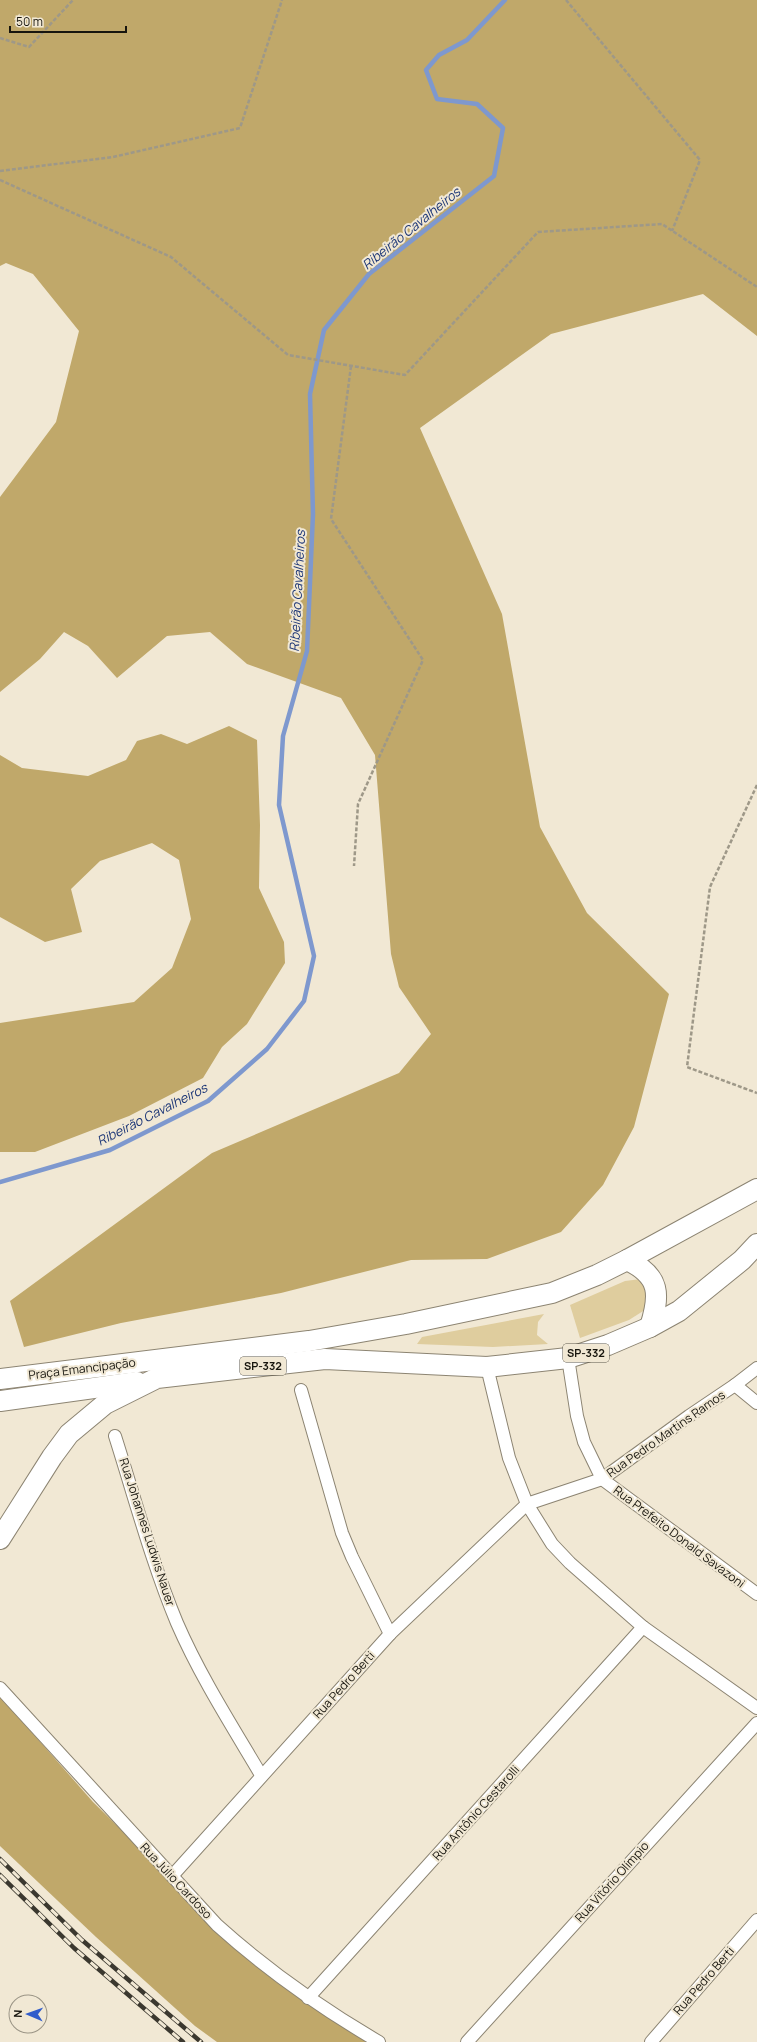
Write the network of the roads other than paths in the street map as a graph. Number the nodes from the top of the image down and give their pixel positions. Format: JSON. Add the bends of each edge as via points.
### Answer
{"nodes":[{"id":1,"x":757,"y":1188,"type":"edge"},
{"id":2,"x":757,"y":1244,"type":"edge"},
{"id":3,"x":627,"y":1260,"type":"junction"},
{"id":4,"x":650,"y":1327,"type":"junction"},
{"id":5,"x":568,"y":1358,"type":"junction"},
{"id":6,"x":487,"y":1367,"type":"junction"},
{"id":7,"x":0,"y":1368,"type":"edge"},
{"id":8,"x":757,"y":1368,"type":"edge"},
{"id":9,"x":52,"y":1373,"type":"junction"},
{"id":10,"x":158,"y":1378,"type":"junction"},
{"id":11,"x":0,"y":1379,"type":"edge"},
{"id":12,"x":735,"y":1385,"type":"junction"},
{"id":13,"x":301,"y":1390,"type":"dead end"},
{"id":14,"x":0,"y":1401,"type":"edge"},
{"id":15,"x":757,"y":1403,"type":"edge"},
{"id":16,"x":115,"y":1436,"type":"dead end"},
{"id":17,"x":602,"y":1479,"type":"junction"},
{"id":18,"x":527,"y":1504,"type":"junction"},
{"id":19,"x":0,"y":1539,"type":"edge"},
{"id":20,"x":757,"y":1594,"type":"edge"},
{"id":21,"x":643,"y":1627,"type":"junction"},
{"id":22,"x":390,"y":1634,"type":"junction"},
{"id":23,"x":0,"y":1688,"type":"edge"},
{"id":24,"x":757,"y":1708,"type":"edge"},
{"id":25,"x":757,"y":1722,"type":"edge"},
{"id":26,"x":261,"y":1775,"type":"junction"},
{"id":27,"x":172,"y":1876,"type":"junction"},
{"id":28,"x":757,"y":1920,"type":"edge"},
{"id":29,"x":308,"y":1998,"type":"junction"},
{"id":30,"x":379,"y":2042,"type":"edge"},
{"id":31,"x":467,"y":2042,"type":"edge"},
{"id":32,"x":651,"y":2042,"type":"edge"}],
"edges":[{"from":1,"to":3,"type":"main road","number":"SP-332"},
{"from":2,"to":4,"type":"main road","number":"SP-332","via":[[742,1260],[680,1311]]},
{"from":3,"to":4,"type":"main road","via":[[654,1282],[657,1294]]},
{"from":3,"to":9,"type":"main road","name":"Praça Emancipação","number":"SP-332","via":[[597,1276],[552,1293],[435,1318],[309,1341]]},
{"from":4,"to":5,"type":"main road","number":"SP-332"},
{"from":5,"to":6,"type":"main road","number":"SP-332"},
{"from":5,"to":17,"type":"street","via":[[577,1416],[584,1442]]},
{"from":6,"to":10,"type":"main road","number":"SP-332","via":[[325,1359]]},
{"from":6,"to":18,"type":"street","via":[[508,1458]]},
{"from":7,"to":9,"type":"main road"},
{"from":8,"to":12,"type":"street","name":"Rua Pedro Martins Ramos"},
{"from":9,"to":11,"type":"main road","name":"Praça Emancipação","number":"SP-332"},
{"from":10,"to":14,"type":"main road","name":"Praça Emancipação","number":"SP-332"},
{"from":10,"to":19,"type":"main road","via":[[104,1404],[69,1434]]},
{"from":12,"to":15,"type":"street","name":"Rua Pedro Martins Ramos"},
{"from":12,"to":17,"type":"street","name":"Rua Pedro Martins Ramos"},
{"from":13,"to":22,"type":"street","via":[[342,1533]]},
{"from":16,"to":26,"type":"street","name":"Rua Johannes Ludwis Nauer","via":[[157,1572],[178,1624],[202,1674]]},
{"from":17,"to":18,"type":"street","name":"Rua Pedro Martins Ramos"},
{"from":17,"to":20,"type":"street","name":"Rua Prefeito Donald Savazoni"},
{"from":18,"to":21,"type":"street","via":[[552,1544]]},
{"from":18,"to":22,"type":"street","name":"Rua Pedro Berti"},
{"from":21,"to":24,"type":"street"},
{"from":21,"to":29,"type":"street","name":"Rua Antônio Cestarolli"},
{"from":22,"to":26,"type":"street","name":"Rua Pedro Berti"},
{"from":23,"to":27,"type":"street","name":"Rua Júlio Cardoso"},
{"from":25,"to":31,"type":"street","name":"Rua Vitório Olímpio"},
{"from":26,"to":27,"type":"street","name":"Rua Pedro Berti"},
{"from":27,"to":29,"type":"street","name":"Rua Júlio Cardoso","via":[[244,1950]]},
{"from":28,"to":32,"type":"street","name":"Rua Pedro Berti"},
{"from":29,"to":30,"type":"street","name":"Rua Júlio Cardoso"}]}
